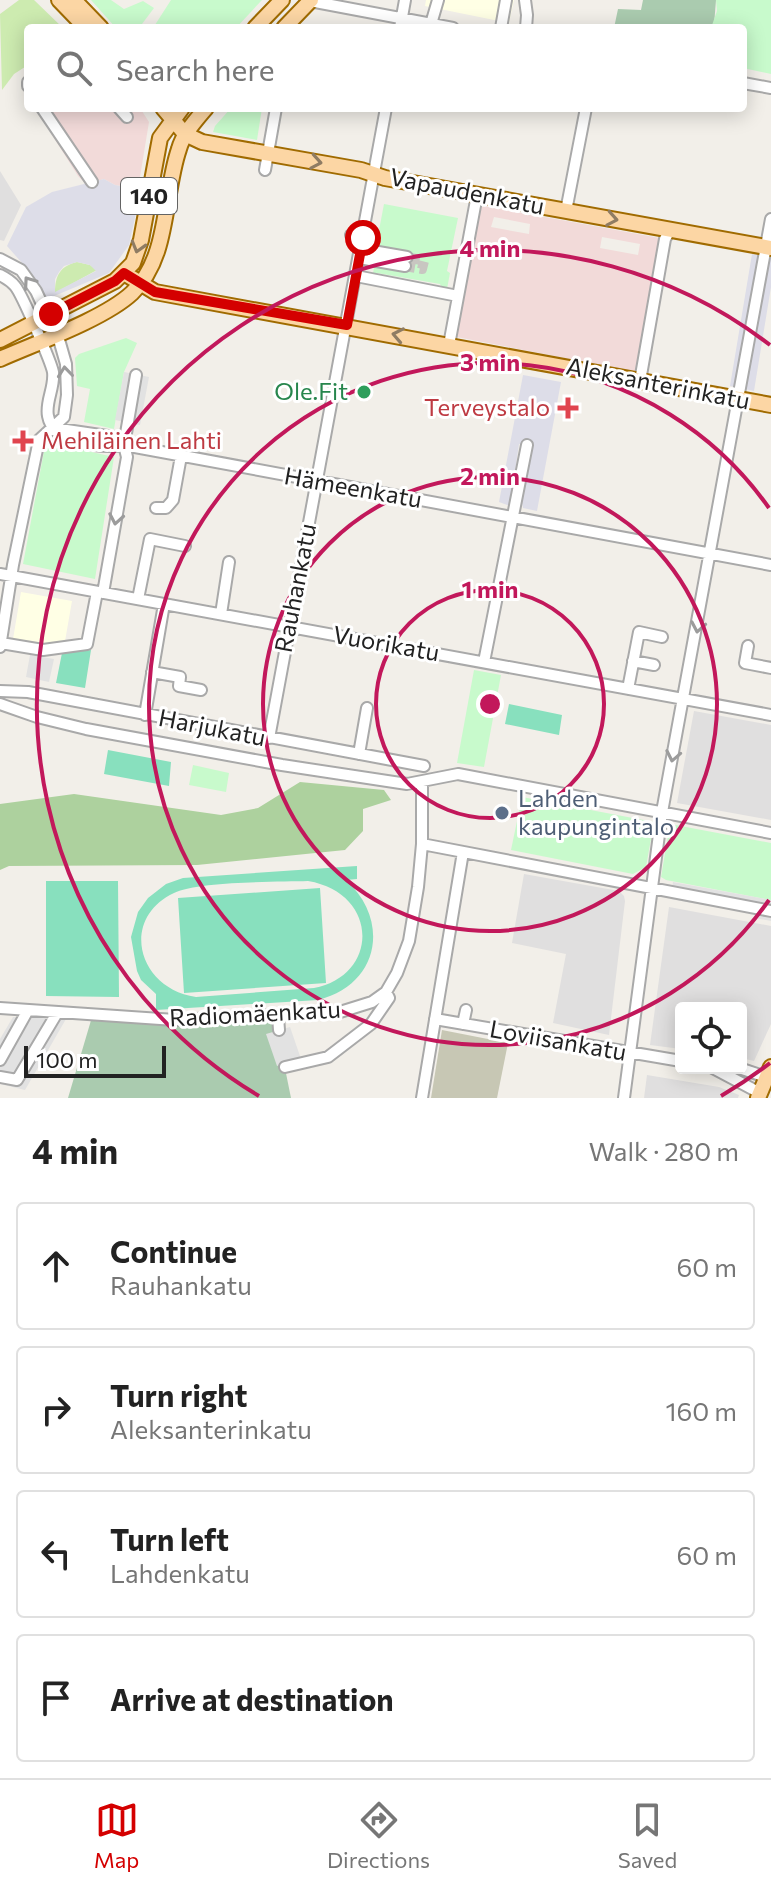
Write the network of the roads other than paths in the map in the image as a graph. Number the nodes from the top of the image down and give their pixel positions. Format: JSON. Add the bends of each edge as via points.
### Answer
{"nodes":[{"id":1,"x":59,"y":0,"type":"edge"},
{"id":2,"x":74,"y":0,"type":"edge"},
{"id":3,"x":282,"y":0,"type":"edge"},
{"id":4,"x":310,"y":0,"type":"edge"},
{"id":5,"x":405,"y":0,"type":"edge"},
{"id":6,"x":506,"y":0,"type":"edge"},
{"id":7,"x":525,"y":0,"type":"edge"},
{"id":8,"x":437,"y":2,"type":"edge"},
{"id":9,"x":401,"y":23,"type":"edge"},
{"id":10,"x":92,"y":24,"type":"edge"},
{"id":11,"x":94,"y":24,"type":"edge"},
{"id":12,"x":259,"y":24,"type":"edge"},
{"id":13,"x":289,"y":24,"type":"edge"},
{"id":14,"x":431,"y":24,"type":"joint"},
{"id":15,"x":502,"y":24,"type":"edge"},
{"id":16,"x":526,"y":24,"type":"edge"},
{"id":17,"x":747,"y":84,"type":"edge"},
{"id":18,"x":771,"y":88,"type":"edge"},
{"id":19,"x":45,"y":112,"type":"edge"},
{"id":20,"x":123,"y":112,"type":"edge"},
{"id":21,"x":174,"y":112,"type":"edge"},
{"id":22,"x":175,"y":112,"type":"edge"},
{"id":23,"x":203,"y":112,"type":"edge"},
{"id":24,"x":275,"y":112,"type":"edge"},
{"id":25,"x":385,"y":112,"type":"edge"},
{"id":26,"x":585,"y":112,"type":"edge"},
{"id":27,"x":127,"y":117,"type":"dead end"},
{"id":28,"x":185,"y":134,"type":"junction"},
{"id":29,"x":268,"y":153,"type":"junction"},
{"id":30,"x":265,"y":170,"type":"dead end"},
{"id":31,"x":374,"y":174,"type":"junction"},
{"id":32,"x":92,"y":182,"type":"dead end"},
{"id":33,"x":477,"y":195,"type":"junction"},
{"id":34,"x":566,"y":211,"type":"junction"},
{"id":35,"x":771,"y":219,"type":"edge"},
{"id":36,"x":670,"y":230,"type":"junction"},
{"id":37,"x":351,"y":235,"type":"dead end"},
{"id":38,"x":361,"y":248,"type":"junction"},
{"id":39,"x":768,"y":248,"type":"edge"},
{"id":40,"x":0,"y":259,"type":"edge"},
{"id":41,"x":406,"y":262,"type":"dead end"},
{"id":42,"x":124,"y":273,"type":"junction"},
{"id":43,"x":0,"y":275,"type":"edge"},
{"id":44,"x":356,"y":276,"type":"junction"},
{"id":45,"x":140,"y":284,"type":"junction"},
{"id":46,"x":458,"y":296,"type":"junction"},
{"id":47,"x":47,"y":316,"type":"junction"},
{"id":48,"x":32,"y":324,"type":"junction"},
{"id":49,"x":347,"y":325,"type":"junction"},
{"id":50,"x":62,"y":332,"type":"junction"},
{"id":51,"x":0,"y":340,"type":"edge"},
{"id":52,"x":34,"y":344,"type":"junction"},
{"id":53,"x":449,"y":345,"type":"junction"},
{"id":54,"x":0,"y":359,"type":"edge"},
{"id":55,"x":136,"y":375,"type":"dead end"},
{"id":56,"x":640,"y":381,"type":"junction"},
{"id":57,"x":737,"y":399,"type":"junction"},
{"id":58,"x":771,"y":405,"type":"edge"},
{"id":59,"x":53,"y":428,"type":"junction"},
{"id":60,"x":124,"y":445,"type":"junction"},
{"id":61,"x":527,"y":445,"type":"dead end"},
{"id":62,"x":181,"y":456,"type":"junction"},
{"id":63,"x":316,"y":482,"type":"junction"},
{"id":64,"x":156,"y":508,"type":"dead end"},
{"id":65,"x":514,"y":518,"type":"junction"},
{"id":66,"x":185,"y":546,"type":"dead end"},
{"id":67,"x":710,"y":554,"type":"junction"},
{"id":68,"x":229,"y":562,"type":"dead end"},
{"id":69,"x":771,"y":565,"type":"edge"},
{"id":70,"x":0,"y":574,"type":"edge"},
{"id":71,"x":12,"y":576,"type":"junction"},
{"id":72,"x":100,"y":592,"type":"junction"},
{"id":73,"x":138,"y":599,"type":"junction"},
{"id":74,"x":164,"y":604,"type":"junction"},
{"id":75,"x":221,"y":614,"type":"junction"},
{"id":76,"x":288,"y":627,"type":"junction"},
{"id":77,"x":662,"y":637,"type":"dead end"},
{"id":78,"x":0,"y":645,"type":"edge"},
{"id":79,"x":748,"y":646,"type":"dead end"},
{"id":80,"x":633,"y":661,"type":"junction"},
{"id":81,"x":484,"y":662,"type":"junction"},
{"id":82,"x":654,"y":665,"type":"dead end"},
{"id":83,"x":771,"y":668,"type":"edge"},
{"id":84,"x":152,"y":672,"type":"junction"},
{"id":85,"x":628,"y":689,"type":"junction"},
{"id":86,"x":201,"y":690,"type":"dead end"},
{"id":87,"x":0,"y":691,"type":"edge"},
{"id":88,"x":685,"y":699,"type":"junction"},
{"id":89,"x":0,"y":704,"type":"edge"},
{"id":90,"x":367,"y":708,"type":"dead end"},
{"id":91,"x":145,"y":715,"type":"junction"},
{"id":92,"x":771,"y":715,"type":"edge"},
{"id":93,"x":269,"y":738,"type":"junction"},
{"id":94,"x":359,"y":754,"type":"junction"},
{"id":95,"x":424,"y":766,"type":"dead end"},
{"id":96,"x":422,"y":782,"type":"junction"},
{"id":97,"x":662,"y":812,"type":"junction"},
{"id":98,"x":771,"y":833,"type":"edge"},
{"id":99,"x":422,"y":844,"type":"junction"},
{"id":100,"x":463,"y":852,"type":"junction"},
{"id":101,"x":652,"y":889,"type":"junction"},
{"id":102,"x":771,"y":911,"type":"edge"},
{"id":103,"x":386,"y":992,"type":"junction"},
{"id":104,"x":0,"y":1008,"type":"edge"},
{"id":105,"x":28,"y":1010,"type":"junction"},
{"id":106,"x":466,"y":1010,"type":"dead end"},
{"id":107,"x":57,"y":1013,"type":"junction"},
{"id":108,"x":278,"y":1016,"type":"junction"},
{"id":109,"x":438,"y":1020,"type":"junction"},
{"id":110,"x":463,"y":1024,"type":"junction"},
{"id":111,"x":279,"y":1030,"type":"dead end"},
{"id":112,"x":630,"y":1053,"type":"junction"},
{"id":113,"x":0,"y":1060,"type":"edge"},
{"id":114,"x":675,"y":1060,"type":"edge"},
{"id":115,"x":285,"y":1067,"type":"dead end"},
{"id":116,"x":747,"y":1070,"type":"edge"},
{"id":117,"x":724,"y":1074,"type":"edge"},
{"id":118,"x":769,"y":1075,"type":"edge"},
{"id":119,"x":0,"y":1077,"type":"edge"},
{"id":120,"x":763,"y":1096,"type":"edge"},
{"id":121,"x":422,"y":1098,"type":"edge"},
{"id":122,"x":624,"y":1098,"type":"edge"}],
"edges":[{"from":1,"to":10,"type":"main road"},
{"from":2,"to":11,"type":"main road"},
{"from":3,"to":12,"type":"main road"},
{"from":4,"to":9,"type":"street"},
{"from":4,"to":13,"type":"main road"},
{"from":5,"to":9,"type":"street"},
{"from":6,"to":15,"type":"street"},
{"from":7,"to":16,"type":"street"},
{"from":8,"to":14,"type":"street"},
{"from":9,"to":14,"type":"street"},
{"from":17,"to":18,"type":"street"},
{"from":19,"to":32,"type":"street"},
{"from":20,"to":27,"type":"street"},
{"from":21,"to":42,"type":"main road","number":"140","one_way":true,"via":[[160,138],[141,240]]},
{"from":22,"to":28,"type":"main road"},
{"from":23,"to":28,"type":"main road","number":"140"},
{"from":24,"to":29,"type":"street"},
{"from":25,"to":31,"type":"street","name":"Rauhankatu"},
{"from":26,"to":34,"type":"street"},
{"from":28,"to":29,"type":"main road","name":"Vapaudenkatu","via":[[202,142]]},
{"from":28,"to":45,"type":"main road","number":"140","via":[[157,253]]},
{"from":29,"to":30,"type":"street"},
{"from":29,"to":31,"type":"main road","name":"Vapaudenkatu","one_way":true},
{"from":31,"to":33,"type":"main road","name":"Vapaudenkatu"},
{"from":31,"to":38,"type":"street","name":"Rauhankatu"},
{"from":33,"to":34,"type":"main road","name":"Vapaudenkatu"},
{"from":33,"to":46,"type":"street"},
{"from":34,"to":36,"type":"main road","name":"Vapaudenkatu","one_way":true},
{"from":35,"to":39,"type":"street"},
{"from":36,"to":39,"type":"main road","name":"Vapaudenkatu"},
{"from":36,"to":56,"type":"street"},
{"from":37,"to":38,"type":"street"},
{"from":38,"to":41,"type":"street"},
{"from":38,"to":44,"type":"street","name":"Rauhankatu"},
{"from":39,"to":57,"type":"street"},
{"from":47,"to":40,"type":"street","one_way":true,"via":[[28,277]]},
{"from":42,"to":45,"type":"main road","name":"Aleksanterinkatu"},
{"from":42,"to":47,"type":"main road"},
{"from":43,"to":48,"type":"street","via":[[16,286]]},
{"from":44,"to":46,"type":"street"},
{"from":44,"to":49,"type":"street","name":"Rauhankatu"},
{"from":45,"to":49,"type":"main road","name":"Aleksanterinkatu","via":[[155,292]]},
{"from":45,"to":50,"type":"main road"},
{"from":46,"to":53,"type":"street"},
{"from":47,"to":48,"type":"main road"},
{"from":47,"to":50,"type":"street"},
{"from":48,"to":51,"type":"main road"},
{"from":48,"to":52,"type":"street"},
{"from":53,"to":49,"type":"main road","name":"Aleksanterinkatu","one_way":true},
{"from":49,"to":63,"type":"street","name":"Rauhankatu"},
{"from":50,"to":52,"type":"main road"},
{"from":59,"to":50,"type":"street","one_way":true,"via":[[64,417],[67,395]]},
{"from":52,"to":54,"type":"main road"},
{"from":52,"to":59,"type":"street","via":[[53,374],[47,415]]},
{"from":53,"to":56,"type":"main road","name":"Aleksanterinkatu"},
{"from":55,"to":60,"type":"street"},
{"from":56,"to":57,"type":"main road","name":"Aleksanterinkatu"},
{"from":57,"to":58,"type":"main road","name":"Aleksanterinkatu"},
{"from":57,"to":67,"type":"street"},
{"from":59,"to":60,"type":"street","name":"Hämeenkatu","via":[[114,437]]},
{"from":59,"to":71,"type":"street","via":[[39,440]]},
{"from":60,"to":62,"type":"street","name":"Hämeenkatu"},
{"from":60,"to":72,"type":"street","one_way":true,"via":[[127,457]]},
{"from":61,"to":65,"type":"street"},
{"from":62,"to":63,"type":"street","name":"Hämeenkatu"},
{"from":62,"to":64,"type":"street","via":[[170,506]]},
{"from":63,"to":65,"type":"street","name":"Hämeenkatu"},
{"from":63,"to":76,"type":"street","name":"Rauhankatu"},
{"from":65,"to":67,"type":"street","name":"Hämeenkatu"},
{"from":65,"to":81,"type":"street"},
{"from":66,"to":73,"type":"street","via":[[150,539]]},
{"from":67,"to":69,"type":"street","name":"Hämeenkatu"},
{"from":67,"to":88,"type":"street","one_way":true},
{"from":68,"to":75,"type":"street"},
{"from":70,"to":71,"type":"street","name":"Vuorikatu"},
{"from":71,"to":72,"type":"street","name":"Vuorikatu"},
{"from":71,"to":78,"type":"street"},
{"from":72,"to":73,"type":"street","name":"Vuorikatu"},
{"from":72,"to":78,"type":"street","via":[[87,644],[43,650]]},
{"from":73,"to":74,"type":"street","name":"Vuorikatu"},
{"from":74,"to":75,"type":"street","name":"Vuorikatu"},
{"from":74,"to":84,"type":"street"},
{"from":75,"to":76,"type":"street","name":"Vuorikatu"},
{"from":76,"to":81,"type":"street","name":"Vuorikatu"},
{"from":76,"to":93,"type":"street","name":"Rauhankatu"},
{"from":77,"to":80,"type":"street","via":[[639,632]]},
{"from":79,"to":83,"type":"street","via":[[745,663]]},
{"from":80,"to":82,"type":"street"},
{"from":80,"to":85,"type":"street"},
{"from":81,"to":85,"type":"street","name":"Vuorikatu"},
{"from":84,"to":86,"type":"street","via":[[180,677],[179,686]]},
{"from":84,"to":91,"type":"street"},
{"from":85,"to":88,"type":"street","name":"Vuorikatu"},
{"from":87,"to":91,"type":"street","name":"Harjukatu"},
{"from":88,"to":92,"type":"street","name":"Vuorikatu"},
{"from":88,"to":97,"type":"street","one_way":true},
{"from":89,"to":96,"type":"street","via":[[86,729],[282,765]]},
{"from":90,"to":94,"type":"street"},
{"from":91,"to":93,"type":"street","name":"Harjukatu"},
{"from":93,"to":94,"type":"street","name":"Harjukatu"},
{"from":94,"to":95,"type":"street","name":"Harjukatu"},
{"from":96,"to":97,"type":"street","via":[[458,774]]},
{"from":96,"to":99,"type":"street"},
{"from":97,"to":98,"type":"street"},
{"from":97,"to":101,"type":"street"},
{"from":99,"to":100,"type":"street"},
{"from":99,"to":103,"type":"street","via":[[409,941]]},
{"from":100,"to":101,"type":"street"},
{"from":100,"to":109,"type":"street"},
{"from":101,"to":102,"type":"street"},
{"from":101,"to":112,"type":"street"},
{"from":103,"to":108,"type":"street","name":"Radiomäenkatu","via":[[340,1012]]},
{"from":103,"to":115,"type":"street","via":[[389,998],[371,1024],[328,1057]]},
{"from":104,"to":105,"type":"street","name":"Radiomäenkatu"},
{"from":105,"to":107,"type":"street","name":"Radiomäenkatu"},
{"from":105,"to":113,"type":"street"},
{"from":106,"to":110,"type":"street"},
{"from":107,"to":108,"type":"street","name":"Radiomäenkatu","via":[[175,1020]]},
{"from":107,"to":119,"type":"street","via":[[17,1080]]},
{"from":108,"to":111,"type":"street"},
{"from":109,"to":110,"type":"street","name":"Loviisankatu"},
{"from":109,"to":121,"type":"street"},
{"from":110,"to":112,"type":"street","name":"Loviisankatu"},
{"from":112,"to":114,"type":"street","name":"Loviisankatu"},
{"from":112,"to":122,"type":"street"},
{"from":116,"to":118,"type":"street"},
{"from":117,"to":120,"type":"street"},
{"from":118,"to":120,"type":"main road"}]}
